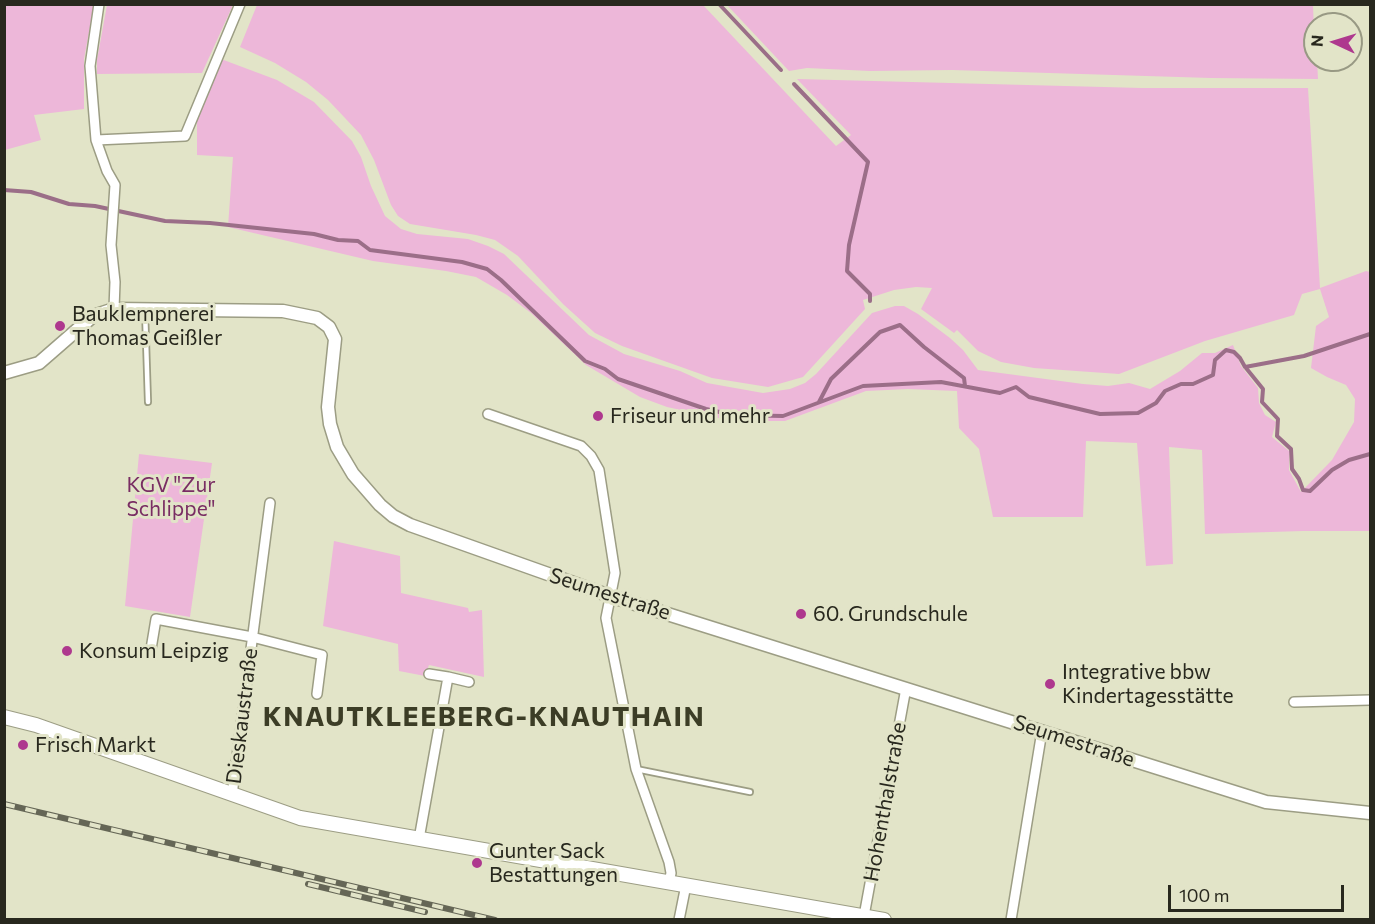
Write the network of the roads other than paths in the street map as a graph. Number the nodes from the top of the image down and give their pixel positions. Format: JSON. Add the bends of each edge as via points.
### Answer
{"nodes":[{"id":1,"x":99,"y":4,"type":"edge"},
{"id":2,"x":240,"y":4,"type":"edge"},
{"id":3,"x":96,"y":140,"type":"junction"},
{"id":4,"x":114,"y":309,"type":"junction"},
{"id":5,"x":145,"y":309,"type":"junction"},
{"id":6,"x":4,"y":373,"type":"edge"},
{"id":7,"x":148,"y":402,"type":"dead end"},
{"id":8,"x":489,"y":414,"type":"dead end"},
{"id":9,"x":270,"y":503,"type":"dead end"},
{"id":10,"x":610,"y":596,"type":"junction"},
{"id":11,"x":252,"y":637,"type":"junction"},
{"id":12,"x":151,"y":649,"type":"dead end"},
{"id":13,"x":429,"y":674,"type":"dead end"},
{"id":14,"x":448,"y":677,"type":"junction"},
{"id":15,"x":469,"y":682,"type":"dead end"},
{"id":16,"x":906,"y":688,"type":"junction"},
{"id":17,"x":317,"y":694,"type":"dead end"},
{"id":18,"x":1371,"y":700,"type":"edge"},
{"id":19,"x":1294,"y":702,"type":"dead end"},
{"id":20,"x":4,"y":717,"type":"edge"},
{"id":21,"x":1042,"y":730,"type":"junction"},
{"id":22,"x":636,"y":769,"type":"junction"},
{"id":23,"x":750,"y":792,"type":"dead end"},
{"id":24,"x":232,"y":795,"type":"junction"},
{"id":25,"x":1371,"y":813,"type":"edge"},
{"id":26,"x":419,"y":839,"type":"junction"},
{"id":27,"x":669,"y":883,"type":"junction"},
{"id":28,"x":686,"y":885,"type":"junction"},
{"id":29,"x":864,"y":916,"type":"junction"},
{"id":30,"x":679,"y":920,"type":"edge"},
{"id":31,"x":884,"y":920,"type":"edge"},
{"id":32,"x":1011,"y":920,"type":"edge"}],
"edges":[{"from":1,"to":3,"type":"street","via":[[90,66]]},
{"from":2,"to":3,"type":"street","via":[[185,136]]},
{"from":3,"to":4,"type":"street","via":[[115,185],[111,245]]},
{"from":4,"to":5,"type":"street","name":"Seumestraße"},
{"from":4,"to":6,"type":"street","name":"Seumestraße","via":[[93,316],[39,363]]},
{"from":5,"to":7,"type":"lane"},
{"from":5,"to":10,"type":"street","name":"Seumestraße","via":[[283,311],[317,318],[330,327],[335,339],[328,407],[337,447],[353,474],[380,505],[418,528]]},
{"from":8,"to":10,"type":"street","via":[[581,446],[591,456],[599,470],[615,573]]},
{"from":9,"to":11,"type":"street","name":"Dieskaustraße"},
{"from":10,"to":16,"type":"street","name":"Seumestraße"},
{"from":10,"to":22,"type":"street","via":[[606,618]]},
{"from":11,"to":12,"type":"street","name":"Dieskaustraße","via":[[156,619]]},
{"from":11,"to":17,"type":"street","name":"Dieskaustraße","via":[[322,655]]},
{"from":11,"to":24,"type":"street","name":"Dieskaustraße"},
{"from":13,"to":14,"type":"street"},
{"from":14,"to":15,"type":"street"},
{"from":14,"to":26,"type":"street"},
{"from":16,"to":21,"type":"street","name":"Seumestraße"},
{"from":16,"to":29,"type":"street","name":"Hohenthalstraße"},
{"from":18,"to":19,"type":"street"},
{"from":20,"to":24,"type":"main road"},
{"from":21,"to":25,"type":"street","name":"Seumestraße","via":[[1266,802]]},
{"from":21,"to":32,"type":"street"},
{"from":22,"to":23,"type":"lane"},
{"from":22,"to":27,"type":"street","via":[[669,862]]},
{"from":24,"to":26,"type":"main road","via":[[300,818]]},
{"from":26,"to":27,"type":"main road"},
{"from":27,"to":28,"type":"main road"},
{"from":28,"to":29,"type":"main road"},
{"from":28,"to":30,"type":"street"},
{"from":29,"to":31,"type":"main road"}]}
